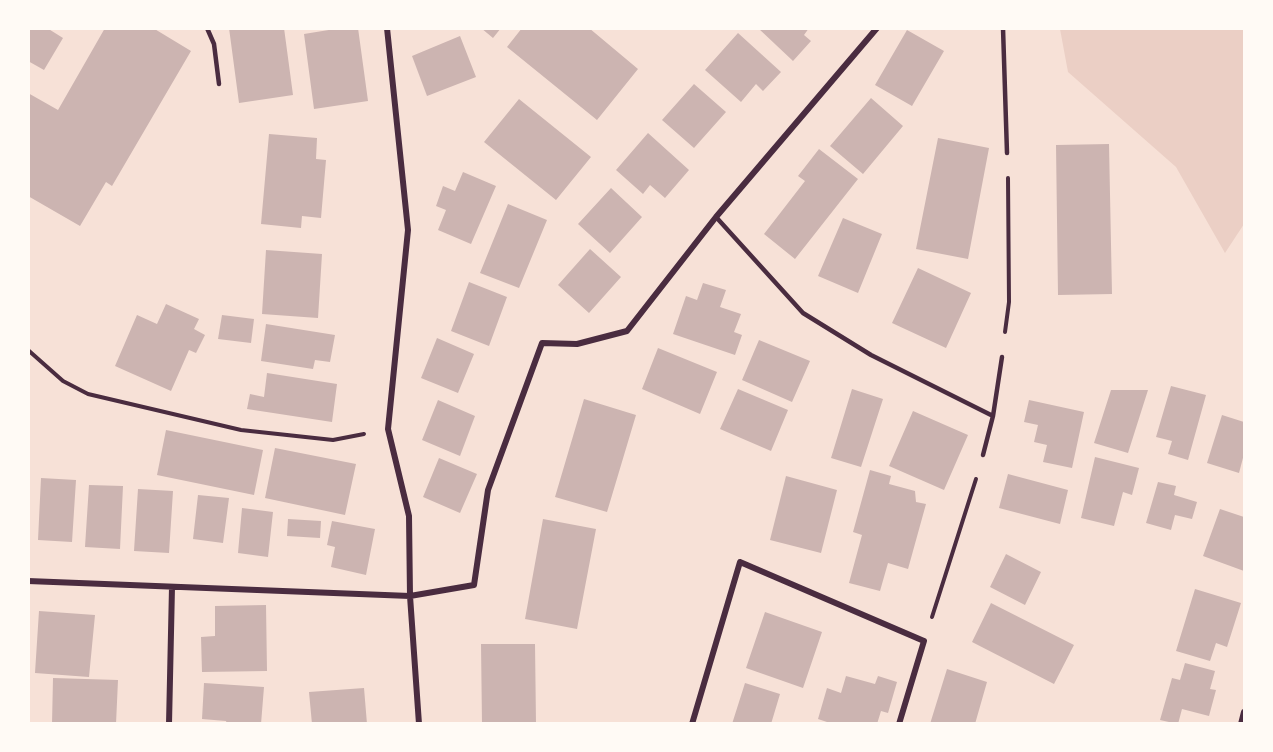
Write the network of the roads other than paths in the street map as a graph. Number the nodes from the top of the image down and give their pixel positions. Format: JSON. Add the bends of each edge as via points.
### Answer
{"nodes":[{"id":1,"x":207,"y":28,"type":"edge"},
{"id":2,"x":387,"y":28,"type":"edge"},
{"id":3,"x":877,"y":28,"type":"edge"},
{"id":4,"x":1003,"y":28,"type":"edge"},
{"id":5,"x":219,"y":84,"type":"dead end"},
{"id":6,"x":1007,"y":153,"type":"road end"},
{"id":7,"x":716,"y":217,"type":"junction"},
{"id":8,"x":1002,"y":357,"type":"road end"},
{"id":9,"x":993,"y":416,"type":"junction"},
{"id":10,"x":984,"y":455,"type":"road end"},
{"id":11,"x":28,"y":581,"type":"edge"},
{"id":12,"x":172,"y":587,"type":"junction"},
{"id":13,"x":410,"y":596,"type":"junction"},
{"id":14,"x":1245,"y":712,"type":"edge"},
{"id":15,"x":169,"y":723,"type":"edge"},
{"id":16,"x":419,"y":723,"type":"edge"},
{"id":17,"x":692,"y":723,"type":"edge"},
{"id":18,"x":899,"y":723,"type":"edge"},
{"id":19,"x":1241,"y":723,"type":"edge"}],
"edges":[{"from":1,"to":5,"type":"lane","via":[[214,44]]},
{"from":2,"to":13,"type":"street","via":[[408,230],[388,429],[409,516]]},
{"from":3,"to":7,"type":"street"},
{"from":4,"to":6,"type":"lane"},
{"from":7,"to":9,"type":"lane","via":[[803,313],[872,355]]},
{"from":7,"to":13,"type":"street","via":[[627,331],[577,344],[542,343],[488,490],[474,585]]},
{"from":8,"to":9,"type":"lane"},
{"from":9,"to":10,"type":"lane"},
{"from":11,"to":12,"type":"street"},
{"from":12,"to":13,"type":"street"},
{"from":12,"to":15,"type":"street"},
{"from":13,"to":16,"type":"street"},
{"from":14,"to":19,"type":"street"},
{"from":17,"to":18,"type":"street","via":[[740,562],[924,641]]}]}
